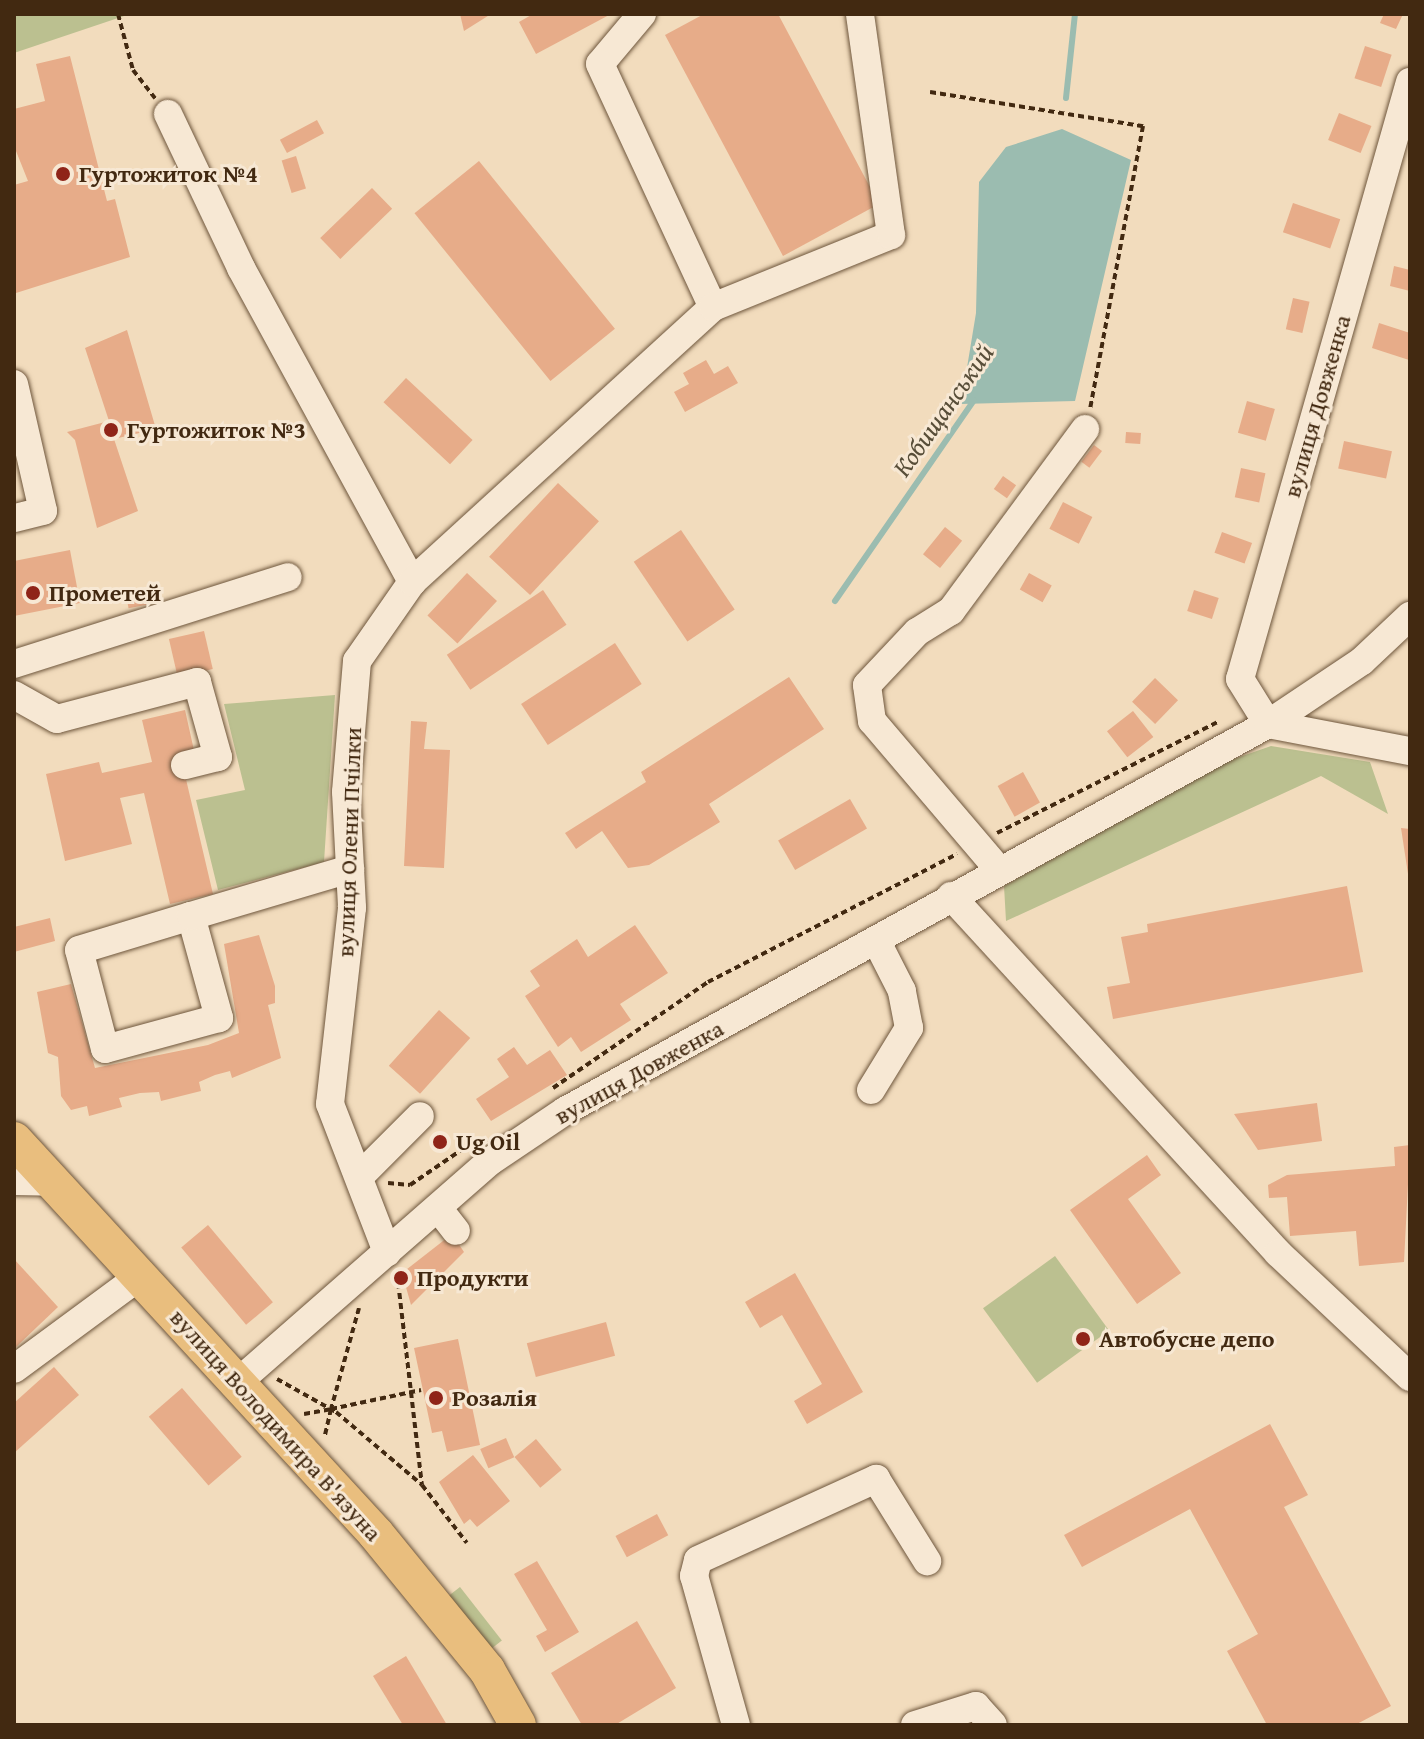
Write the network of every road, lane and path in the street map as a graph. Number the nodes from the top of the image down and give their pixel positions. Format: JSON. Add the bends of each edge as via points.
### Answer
{"nodes":[{"id":1,"x":118,"y":14,"type":"edge"},
{"id":2,"x":642,"y":14,"type":"edge"},
{"id":3,"x":860,"y":14,"type":"edge"},
{"id":4,"x":1410,"y":82,"type":"edge"},
{"id":5,"x":930,"y":92,"type":"dead end"},
{"id":6,"x":168,"y":114,"type":"joint"},
{"id":7,"x":713,"y":307,"type":"junction"},
{"id":8,"x":14,"y":384,"type":"edge"},
{"id":9,"x":1085,"y":429,"type":"joint"},
{"id":10,"x":14,"y":518,"type":"edge"},
{"id":11,"x":288,"y":577,"type":"dead end"},
{"id":12,"x":412,"y":582,"type":"junction"},
{"id":13,"x":1410,"y":616,"type":"edge"},
{"id":14,"x":14,"y":664,"type":"edge"},
{"id":15,"x":14,"y":695,"type":"edge"},
{"id":16,"x":1262,"y":715,"type":"junction"},
{"id":17,"x":1410,"y":751,"type":"edge"},
{"id":18,"x":185,"y":765,"type":"dead end"},
{"id":19,"x":980,"y":842,"type":"junction"},
{"id":20,"x":350,"y":869,"type":"junction"},
{"id":21,"x":999,"y":870,"type":"junction"},
{"id":22,"x":951,"y":896,"type":"junction"},
{"id":23,"x":191,"y":916,"type":"junction"},
{"id":24,"x":877,"y":942,"type":"junction"},
{"id":25,"x":871,"y":1090,"type":"dead end"},
{"id":26,"x":540,"y":1097,"type":"dead end"},
{"id":27,"x":420,"y":1116,"type":"dead end"},
{"id":28,"x":488,"y":1132,"type":"dead end"},
{"id":29,"x":14,"y":1140,"type":"edge"},
{"id":30,"x":359,"y":1177,"type":"junction"},
{"id":31,"x":14,"y":1181,"type":"edge"},
{"id":32,"x":53,"y":1182,"type":"junction"},
{"id":33,"x":410,"y":1185,"type":"dead end"},
{"id":34,"x":438,"y":1208,"type":"junction"},
{"id":35,"x":456,"y":1231,"type":"dead end"},
{"id":36,"x":390,"y":1250,"type":"junction"},
{"id":37,"x":140,"y":1276,"type":"junction"},
{"id":38,"x":363,"y":1293,"type":"dead end"},
{"id":39,"x":14,"y":1369,"type":"edge"},
{"id":40,"x":1407,"y":1370,"type":"edge"},
{"id":41,"x":255,"y":1379,"type":"junction"},
{"id":42,"x":410,"y":1390,"type":"junction"},
{"id":43,"x":421,"y":1390,"type":"dead end"},
{"id":44,"x":331,"y":1409,"type":"junction"},
{"id":45,"x":422,"y":1485,"type":"junction"},
{"id":46,"x":467,"y":1543,"type":"dead end"},
{"id":47,"x":927,"y":1561,"type":"dead end"},
{"id":48,"x":518,"y":1725,"type":"edge"},
{"id":49,"x":736,"y":1725,"type":"edge"},
{"id":50,"x":915,"y":1725,"type":"edge"},
{"id":51,"x":993,"y":1725,"type":"edge"}],
"edges":[{"from":1,"to":6,"type":"path","via":[[133,70]]},
{"from":2,"to":7,"type":"street","via":[[600,64]]},
{"from":3,"to":7,"type":"street","via":[[891,235]]},
{"from":4,"to":16,"type":"street","name":"вулиця Довженка","via":[[1240,679]]},
{"from":5,"to":9,"type":"path","via":[[1143,126],[1114,308]]},
{"from":6,"to":12,"type":"street","via":[[241,268]]},
{"from":7,"to":12,"type":"street","name":"вулиця Олени Пчілки"},
{"from":8,"to":10,"type":"street","via":[[43,511]]},
{"from":9,"to":19,"type":"street","via":[[951,611],[917,632],[867,685],[872,721]]},
{"from":11,"to":14,"type":"street"},
{"from":12,"to":20,"type":"street","name":"вулиця Олени Пчілки","via":[[357,661],[346,792]]},
{"from":13,"to":16,"type":"street","name":"вулиця Довженка","via":[[1362,661]]},
{"from":15,"to":18,"type":"street","via":[[57,719],[197,682],[218,757]]},
{"from":16,"to":17,"type":"street"},
{"from":16,"to":19,"type":"path"},
{"from":16,"to":21,"type":"street","name":"вулиця Довженка"},
{"from":19,"to":21,"type":"street"},
{"from":19,"to":26,"type":"path","via":[[708,982]]},
{"from":20,"to":23,"type":"street"},
{"from":20,"to":30,"type":"street","name":"вулиця Олени Пчілки","via":[[330,1104]]},
{"from":21,"to":22,"type":"street","name":"вулиця Довженка"},
{"from":22,"to":24,"type":"street","name":"вулиця Довженка"},
{"from":22,"to":40,"type":"street","via":[[1278,1253]]},
{"from":23,"to":23,"type":"street","via":[[79,950],[105,1049],[219,1018]]},
{"from":24,"to":25,"type":"street","via":[[902,991],[909,1028]]},
{"from":24,"to":34,"type":"street","name":"вулиця Довженка","via":[[565,1111]]},
{"from":27,"to":30,"type":"street"},
{"from":28,"to":33,"type":"path"},
{"from":29,"to":32,"type":"main road","name":"вулиця Володимира В'язуна"},
{"from":30,"to":36,"type":"street","name":"вулиця Олени Пчілки"},
{"from":31,"to":32,"type":"street"},
{"from":32,"to":37,"type":"main road","name":"вулиця Володимира В'язуна"},
{"from":34,"to":35,"type":"street"},
{"from":34,"to":36,"type":"street","name":"вулиця Довженка"},
{"from":36,"to":41,"type":"street","name":"вулиця Довженка"},
{"from":36,"to":42,"type":"path"},
{"from":37,"to":39,"type":"street"},
{"from":37,"to":41,"type":"main road","name":"вулиця Володимира В'язуна"},
{"from":38,"to":44,"type":"path"},
{"from":41,"to":44,"type":"path"},
{"from":41,"to":48,"type":"main road","name":"вулиця Володимира В'язуна","via":[[423,1589]]},
{"from":42,"to":43,"type":"path"},
{"from":42,"to":44,"type":"path"},
{"from":42,"to":45,"type":"path"},
{"from":44,"to":45,"type":"path"},
{"from":45,"to":46,"type":"path"},
{"from":47,"to":49,"type":"street","via":[[876,1479],[698,1560],[694,1576]]},
{"from":50,"to":51,"type":"street","via":[[976,1706]]}]}
